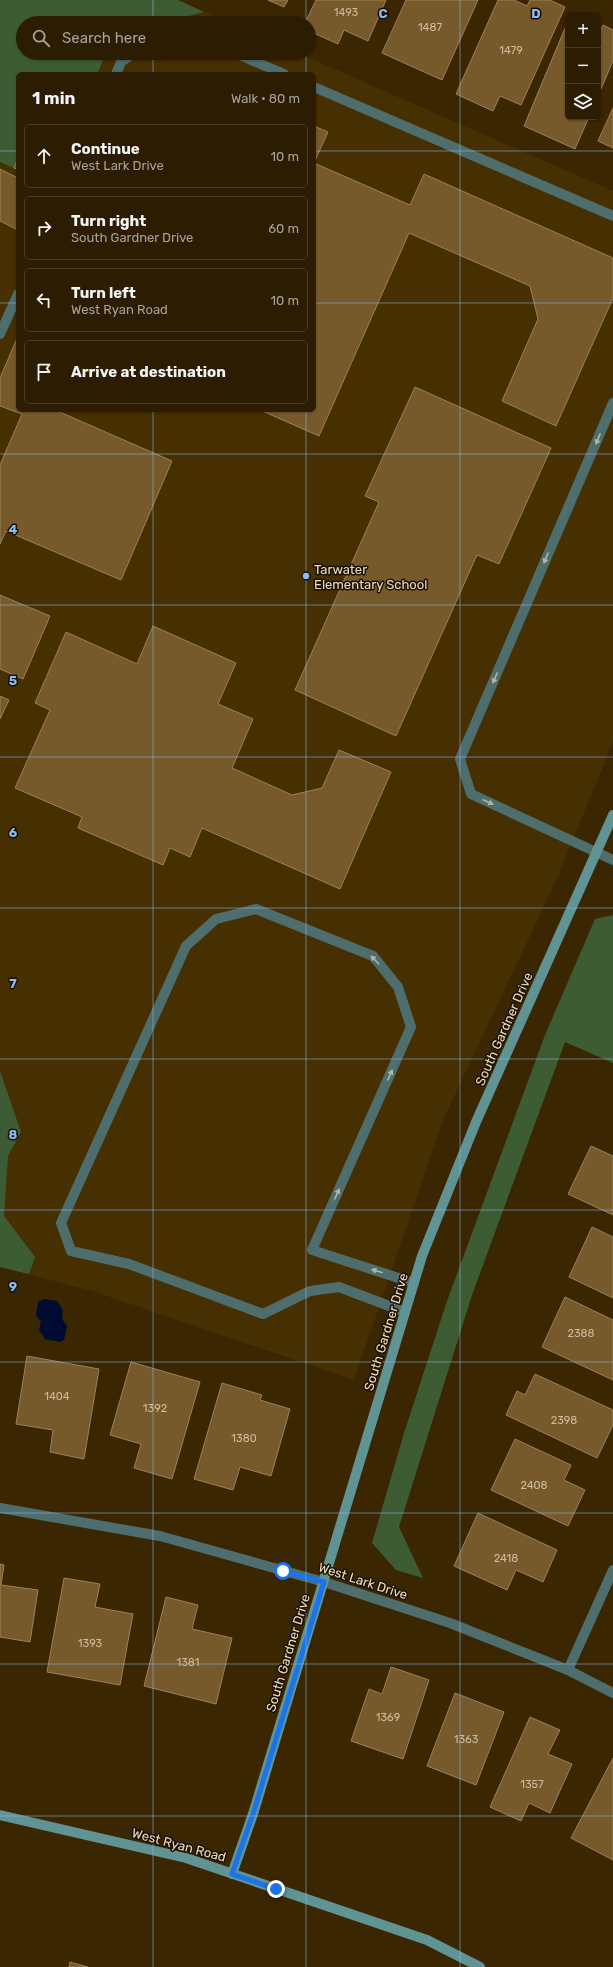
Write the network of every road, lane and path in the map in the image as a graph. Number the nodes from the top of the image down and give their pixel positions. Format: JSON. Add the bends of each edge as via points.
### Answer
{"nodes":[{"id":1,"x":124,"y":60,"type":"edge"},
{"id":2,"x":251,"y":60,"type":"edge"},
{"id":3,"x":117,"y":72,"type":"edge"},
{"id":4,"x":279,"y":72,"type":"edge"},
{"id":5,"x":316,"y":88,"type":"edge"},
{"id":6,"x":613,"y":216,"type":"edge"},
{"id":7,"x":16,"y":298,"type":"edge"},
{"id":8,"x":0,"y":334,"type":"edge"},
{"id":9,"x":613,"y":403,"type":"edge"},
{"id":10,"x":613,"y":815,"type":"edge"},
{"id":11,"x":596,"y":852,"type":"junction"},
{"id":12,"x":613,"y":860,"type":"edge"},
{"id":13,"x":414,"y":1283,"type":"junction"},
{"id":14,"x":405,"y":1312,"type":"junction"},
{"id":15,"x":0,"y":1508,"type":"edge"},
{"id":16,"x":613,"y":1570,"type":"edge"},
{"id":17,"x":324,"y":1582,"type":"junction"},
{"id":18,"x":568,"y":1670,"type":"junction"},
{"id":19,"x":613,"y":1693,"type":"edge"},
{"id":20,"x":0,"y":1815,"type":"edge"},
{"id":21,"x":232,"y":1874,"type":"junction"},
{"id":22,"x":480,"y":1967,"type":"edge"}],
"edges":[{"from":1,"to":3,"type":"street"},
{"from":2,"to":4,"type":"street"},
{"from":5,"to":6,"type":"street"},
{"from":7,"to":8,"type":"street"},
{"from":9,"to":11,"type":"street","one_way":true,"via":[[460,759],[472,794]]},
{"from":10,"to":11,"type":"street","name":"South Gardner Drive"},
{"from":11,"to":12,"type":"street"},
{"from":11,"to":13,"type":"street","name":"South Gardner Drive","via":[[476,1122],[422,1256]]},
{"from":13,"to":14,"type":"street","name":"South Gardner Drive"},
{"from":13,"to":14,"type":"street","one_way":true,"via":[[312,1250],[411,1027],[398,987],[373,956],[256,909],[216,919],[186,946],[61,1222],[70,1251],[129,1264],[263,1314],[310,1291],[339,1288]]},
{"from":14,"to":17,"type":"street","name":"South Gardner Drive"},
{"from":15,"to":17,"type":"street","name":"West Lark Drive","via":[[160,1536]]},
{"from":16,"to":18,"type":"street"},
{"from":17,"to":18,"type":"street","name":"West Lark Drive","via":[[450,1623]]},
{"from":17,"to":21,"type":"street","name":"South Gardner Drive"},
{"from":18,"to":19,"type":"street","name":"West Lark Drive"},
{"from":20,"to":21,"type":"street","name":"West Ryan Road","via":[[186,1858]]},
{"from":21,"to":22,"type":"street","name":"West Ryan Road","via":[[427,1940]]}]}
